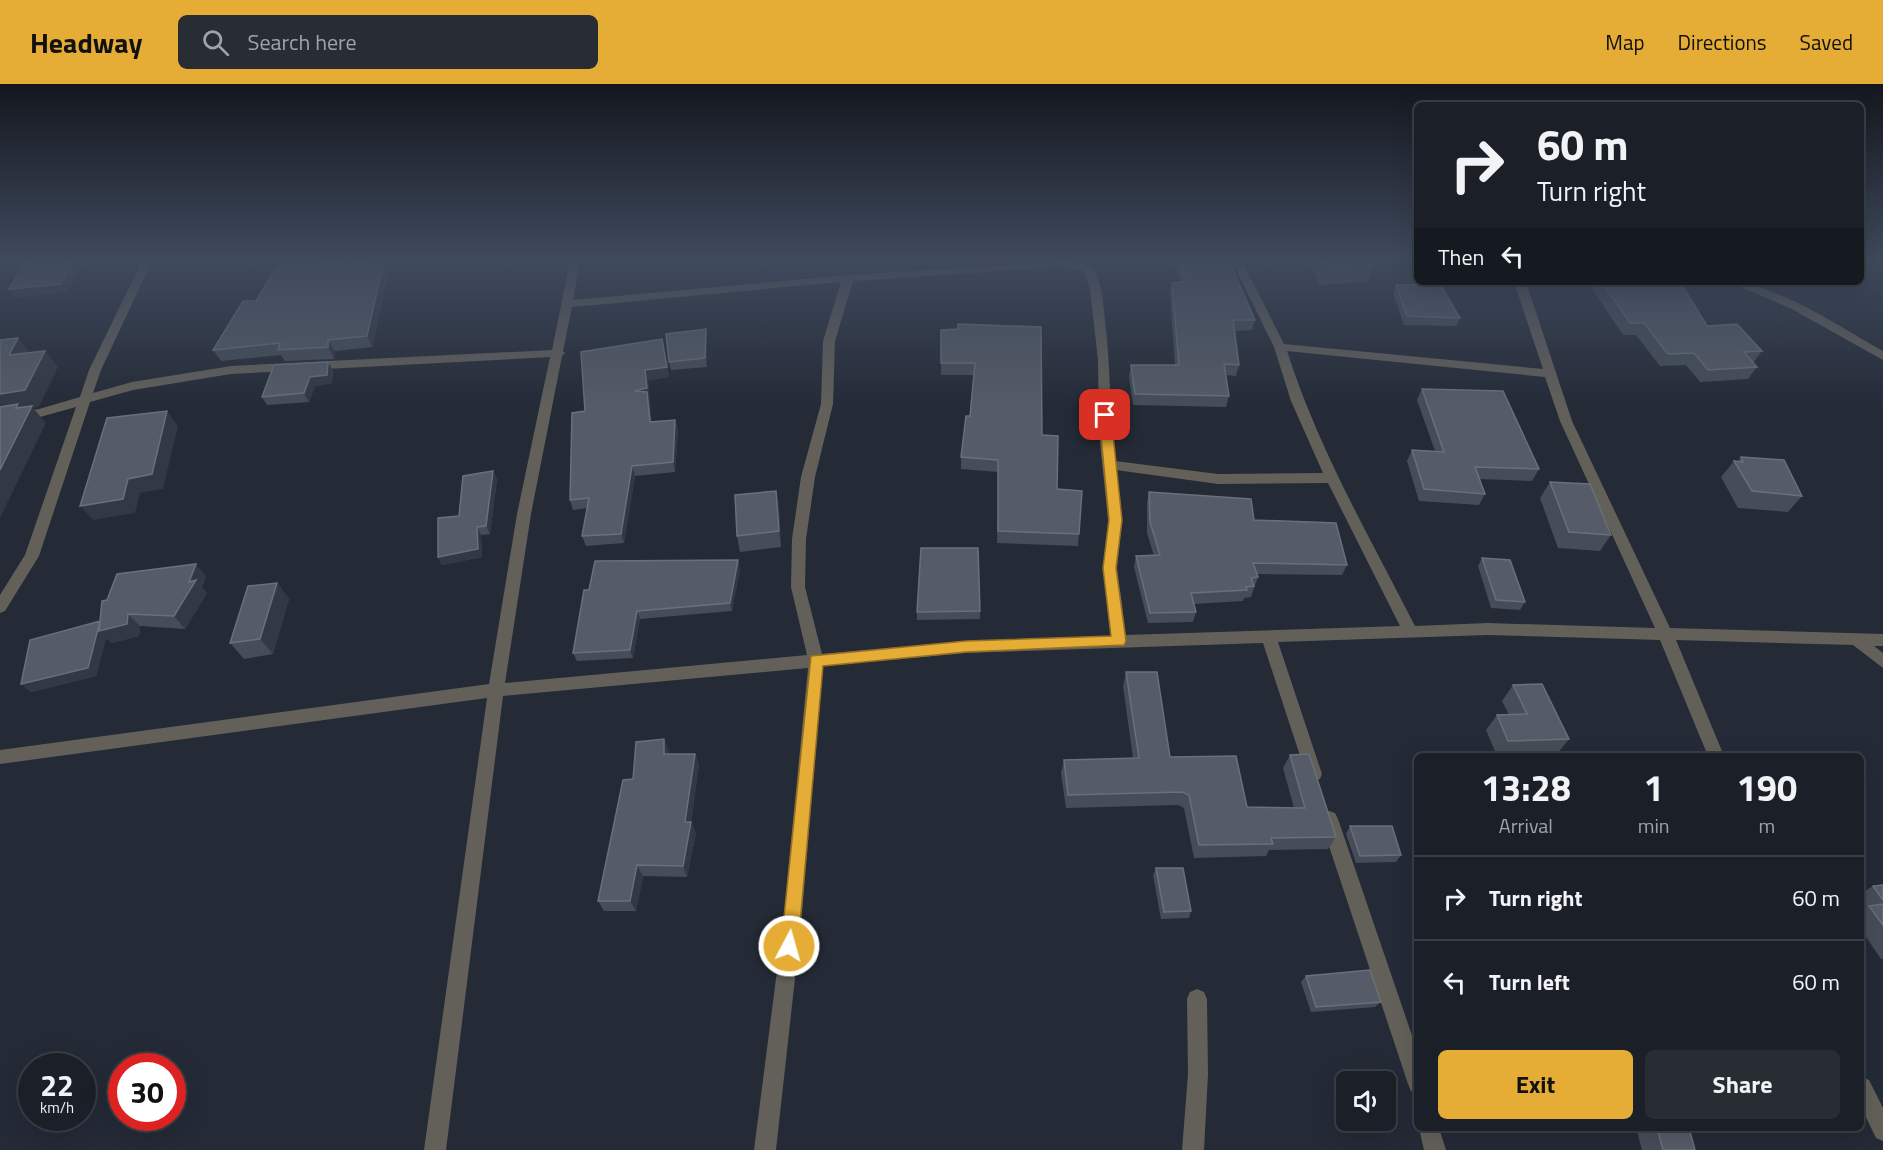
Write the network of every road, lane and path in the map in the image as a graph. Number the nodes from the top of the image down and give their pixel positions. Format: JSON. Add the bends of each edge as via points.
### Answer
{"nodes":[{"id":1,"x":123,"y":311,"type":"edge"},
{"id":2,"x":567,"y":311,"type":"edge"},
{"id":3,"x":838,"y":311,"type":"edge"},
{"id":4,"x":1098,"y":311,"type":"edge"},
{"id":5,"x":1262,"y":311,"type":"edge"},
{"id":6,"x":1530,"y":311,"type":"edge"},
{"id":7,"x":1802,"y":311,"type":"edge"},
{"id":8,"x":1280,"y":347,"type":"junction"},
{"id":9,"x":559,"y":353,"type":"junction"},
{"id":10,"x":1883,"y":356,"type":"edge"},
{"id":11,"x":1552,"y":374,"type":"junction"},
{"id":12,"x":85,"y":401,"type":"junction"},
{"id":13,"x":0,"y":419,"type":"edge"},
{"id":14,"x":1110,"y":465,"type":"junction"},
{"id":15,"x":1332,"y":478,"type":"junction"},
{"id":16,"x":0,"y":607,"type":"edge"},
{"id":17,"x":1411,"y":632,"type":"junction"},
{"id":18,"x":1666,"y":635,"type":"junction"},
{"id":19,"x":1268,"y":636,"type":"junction"},
{"id":20,"x":1883,"y":640,"type":"edge"},
{"id":21,"x":1119,"y":641,"type":"junction"},
{"id":22,"x":1858,"y":641,"type":"junction"},
{"id":23,"x":816,"y":660,"type":"junction"},
{"id":24,"x":1883,"y":662,"type":"edge"},
{"id":25,"x":495,"y":690,"type":"junction"},
{"id":26,"x":1715,"y":753,"type":"edge"},
{"id":27,"x":0,"y":757,"type":"edge"},
{"id":28,"x":1197,"y":999,"type":"dead end"},
{"id":29,"x":1414,"y":1072,"type":"edge"},
{"id":30,"x":1864,"y":1092,"type":"edge"},
{"id":31,"x":1430,"y":1131,"type":"edge"},
{"id":32,"x":1883,"y":1131,"type":"edge"},
{"id":33,"x":435,"y":1150,"type":"edge"},
{"id":34,"x":765,"y":1150,"type":"edge"},
{"id":35,"x":1193,"y":1150,"type":"edge"},
{"id":36,"x":1435,"y":1150,"type":"edge"}],
"edges":[{"from":1,"to":12,"type":"street"},
{"from":2,"to":9,"type":"street"},
{"from":3,"to":23,"type":"street","via":[[829,341],[827,404],[808,477],[800,539],[798,587]]},
{"from":4,"to":14,"type":"street"},
{"from":5,"to":8,"type":"street"},
{"from":6,"to":11,"type":"street"},
{"from":7,"to":10,"type":"street"},
{"from":8,"to":11,"type":"street"},
{"from":8,"to":15,"type":"street","via":[[1296,401]]},
{"from":9,"to":12,"type":"street","via":[[231,370],[132,386]]},
{"from":9,"to":25,"type":"street","via":[[525,511]]},
{"from":11,"to":18,"type":"street","via":[[1566,421]]},
{"from":12,"to":13,"type":"street"},
{"from":12,"to":16,"type":"street","via":[[32,556]]},
{"from":14,"to":15,"type":"street","via":[[1218,479]]},
{"from":14,"to":21,"type":"street","via":[[1116,520],[1110,568]]},
{"from":15,"to":17,"type":"street"},
{"from":17,"to":18,"type":"street","via":[[1488,629]]},
{"from":17,"to":19,"type":"street"},
{"from":18,"to":22,"type":"street"},
{"from":18,"to":26,"type":"street"},
{"from":19,"to":21,"type":"street"},
{"from":19,"to":29,"type":"street"},
{"from":20,"to":22,"type":"street"},
{"from":21,"to":23,"type":"street","via":[[966,647]]},
{"from":22,"to":24,"type":"street"},
{"from":23,"to":25,"type":"street"},
{"from":23,"to":34,"type":"street","via":[[792,924]]},
{"from":25,"to":27,"type":"street"},
{"from":25,"to":33,"type":"street"},
{"from":28,"to":35,"type":"street"},
{"from":30,"to":32,"type":"street"},
{"from":31,"to":36,"type":"street"}]}
